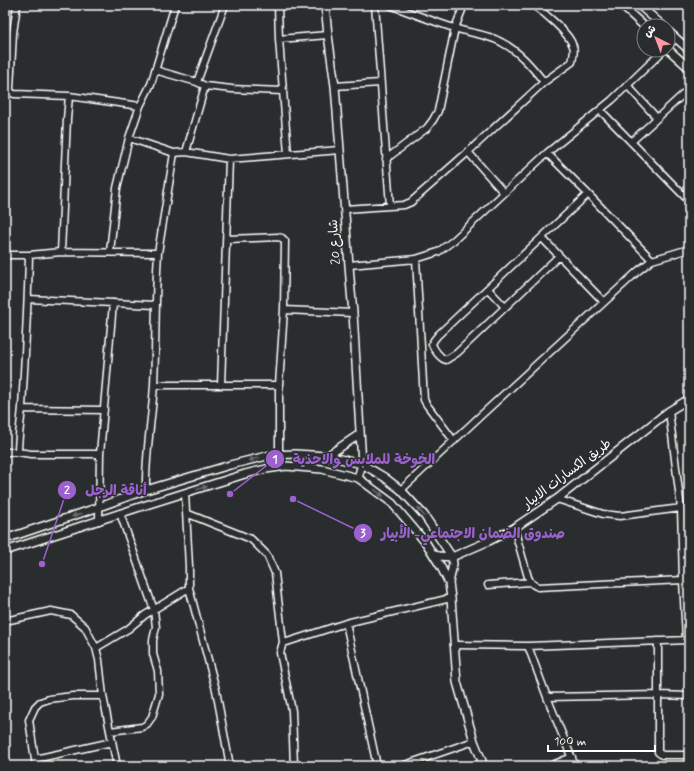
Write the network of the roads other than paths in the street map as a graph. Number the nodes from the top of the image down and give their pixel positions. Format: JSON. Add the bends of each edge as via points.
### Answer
{"nodes":[{"id":1,"x":17,"y":5,"type":"edge"},
{"id":2,"x":175,"y":5,"type":"edge"},
{"id":3,"x":225,"y":5,"type":"edge"},
{"id":4,"x":278,"y":5,"type":"edge"},
{"id":5,"x":325,"y":5,"type":"edge"},
{"id":6,"x":375,"y":5,"type":"edge"},
{"id":7,"x":390,"y":5,"type":"edge"},
{"id":8,"x":464,"y":5,"type":"edge"},
{"id":9,"x":533,"y":5,"type":"edge"},
{"id":10,"x":621,"y":5,"type":"edge"},
{"id":11,"x":639,"y":5,"type":"edge"},
{"id":12,"x":654,"y":18,"type":"edge"},
{"id":13,"x":636,"y":19,"type":"edge"},
{"id":14,"x":455,"y":28,"type":"junction"},
{"id":15,"x":328,"y":35,"type":"junction"},
{"id":16,"x":676,"y":38,"type":"edge"},
{"id":17,"x":279,"y":39,"type":"junction"},
{"id":18,"x":689,"y":50,"type":"edge"},
{"id":19,"x":676,"y":56,"type":"edge"},
{"id":20,"x":656,"y":58,"type":"edge"},
{"id":21,"x":689,"y":68,"type":"edge"},
{"id":22,"x":155,"y":70,"type":"junction"},
{"id":23,"x":197,"y":82,"type":"junction"},
{"id":24,"x":544,"y":82,"type":"junction"},
{"id":25,"x":380,"y":83,"type":"junction"},
{"id":26,"x":627,"y":85,"type":"junction"},
{"id":27,"x":205,"y":86,"type":"junction"},
{"id":28,"x":335,"y":86,"type":"junction"},
{"id":29,"x":689,"y":89,"type":"edge"},
{"id":30,"x":283,"y":91,"type":"junction"},
{"id":31,"x":69,"y":96,"type":"junction"},
{"id":32,"x":140,"y":106,"type":"junction"},
{"id":33,"x":600,"y":110,"type":"junction"},
{"id":34,"x":657,"y":118,"type":"junction"},
{"id":35,"x":129,"y":138,"type":"junction"},
{"id":36,"x":632,"y":142,"type":"junction"},
{"id":37,"x":340,"y":150,"type":"junction"},
{"id":38,"x":186,"y":152,"type":"junction"},
{"id":39,"x":468,"y":152,"type":"junction"},
{"id":40,"x":174,"y":153,"type":"junction"},
{"id":41,"x":547,"y":153,"type":"junction"},
{"id":42,"x":288,"y":154,"type":"junction"},
{"id":43,"x":229,"y":159,"type":"junction"},
{"id":44,"x":386,"y":160,"type":"junction"},
{"id":45,"x":504,"y":193,"type":"junction"},
{"id":46,"x":588,"y":194,"type":"junction"},
{"id":47,"x":689,"y":201,"type":"edge"},
{"id":48,"x":390,"y":206,"type":"junction"},
{"id":49,"x":345,"y":209,"type":"junction"},
{"id":50,"x":542,"y":238,"type":"junction"},
{"id":51,"x":226,"y":239,"type":"junction"},
{"id":52,"x":689,"y":249,"type":"edge"},
{"id":53,"x":61,"y":252,"type":"junction"},
{"id":54,"x":110,"y":252,"type":"junction"},
{"id":55,"x":158,"y":253,"type":"junction"},
{"id":56,"x":5,"y":255,"type":"edge"},
{"id":57,"x":29,"y":255,"type":"junction"},
{"id":58,"x":559,"y":256,"type":"junction"},
{"id":59,"x":416,"y":259,"type":"junction"},
{"id":60,"x":652,"y":260,"type":"junction"},
{"id":61,"x":349,"y":265,"type":"junction"},
{"id":62,"x":488,"y":289,"type":"junction"},
{"id":63,"x":28,"y":299,"type":"junction"},
{"id":64,"x":604,"y":302,"type":"junction"},
{"id":65,"x":113,"y":303,"type":"junction"},
{"id":66,"x":156,"y":305,"type":"junction"},
{"id":67,"x":506,"y":307,"type":"junction"},
{"id":68,"x":284,"y":310,"type":"junction"},
{"id":69,"x":353,"y":312,"type":"junction"},
{"id":70,"x":154,"y":385,"type":"junction"},
{"id":71,"x":222,"y":385,"type":"junction"},
{"id":72,"x":279,"y":385,"type":"junction"},
{"id":73,"x":689,"y":399,"type":"edge"},
{"id":74,"x":22,"y":409,"type":"junction"},
{"id":75,"x":104,"y":410,"type":"junction"},
{"id":76,"x":669,"y":411,"type":"junction"},
{"id":77,"x":360,"y":434,"type":"junction"},
{"id":78,"x":454,"y":441,"type":"junction"},
{"id":79,"x":5,"y":452,"type":"edge"},
{"id":80,"x":18,"y":452,"type":"junction"},
{"id":81,"x":100,"y":454,"type":"junction"},
{"id":82,"x":279,"y":454,"type":"junction"},
{"id":83,"x":327,"y":456,"type":"junction"},
{"id":84,"x":362,"y":464,"type":"junction"},
{"id":85,"x":358,"y":478,"type":"junction"},
{"id":86,"x":146,"y":490,"type":"junction"},
{"id":87,"x":401,"y":490,"type":"junction"},
{"id":88,"x":185,"y":493,"type":"junction"},
{"id":89,"x":557,"y":499,"type":"junction"},
{"id":90,"x":99,"y":507,"type":"junction"},
{"id":91,"x":681,"y":508,"type":"junction"},
{"id":92,"x":186,"y":513,"type":"junction"},
{"id":93,"x":120,"y":514,"type":"junction"},
{"id":94,"x":98,"y":521,"type":"junction"},
{"id":95,"x":681,"y":523,"type":"junction"},
{"id":96,"x":689,"y":524,"type":"edge"},
{"id":97,"x":514,"y":528,"type":"junction"},
{"id":98,"x":5,"y":539,"type":"edge"},
{"id":99,"x":5,"y":551,"type":"edge"},
{"id":100,"x":434,"y":555,"type":"junction"},
{"id":101,"x":452,"y":557,"type":"junction"},
{"id":102,"x":683,"y":580,"type":"junction"},
{"id":103,"x":530,"y":582,"type":"junction"},
{"id":104,"x":449,"y":583,"type":"junction"},
{"id":105,"x":488,"y":585,"type":"dead end"},
{"id":106,"x":189,"y":588,"type":"junction"},
{"id":107,"x":451,"y":598,"type":"junction"},
{"id":108,"x":154,"y":610,"type":"junction"},
{"id":109,"x":5,"y":621,"type":"edge"},
{"id":110,"x":346,"y":624,"type":"junction"},
{"id":111,"x":688,"y":640,"type":"edge"},
{"id":112,"x":658,"y":641,"type":"junction"},
{"id":113,"x":283,"y":642,"type":"junction"},
{"id":114,"x":454,"y":645,"type":"junction"},
{"id":115,"x":528,"y":646,"type":"junction"},
{"id":116,"x":96,"y":648,"type":"junction"},
{"id":117,"x":659,"y":695,"type":"junction"},
{"id":118,"x":104,"y":696,"type":"junction"},
{"id":119,"x":689,"y":696,"type":"edge"},
{"id":120,"x":547,"y":697,"type":"junction"},
{"id":121,"x":110,"y":731,"type":"junction"},
{"id":122,"x":474,"y":741,"type":"junction"},
{"id":123,"x":112,"y":742,"type":"junction"},
{"id":124,"x":689,"y":755,"type":"edge"},
{"id":125,"x":572,"y":757,"type":"junction"},
{"id":126,"x":35,"y":759,"type":"junction"},
{"id":127,"x":36,"y":766,"type":"edge"},
{"id":128,"x":117,"y":766,"type":"edge"},
{"id":129,"x":230,"y":766,"type":"edge"},
{"id":130,"x":294,"y":766,"type":"edge"},
{"id":131,"x":377,"y":766,"type":"edge"},
{"id":132,"x":402,"y":766,"type":"edge"},
{"id":133,"x":484,"y":766,"type":"edge"},
{"id":134,"x":550,"y":766,"type":"edge"},
{"id":135,"x":575,"y":766,"type":"edge"}],
"edges":[{"from":1,"to":31,"type":"street","via":[[11,92]]},
{"from":2,"to":22,"type":"street"},
{"from":3,"to":23,"type":"street"},
{"from":4,"to":17,"type":"street"},
{"from":5,"to":15,"type":"street","name":"شارع 20"},
{"from":6,"to":25,"type":"street"},
{"from":7,"to":14,"type":"street"},
{"from":8,"to":14,"type":"street"},
{"from":9,"to":24,"type":"street","via":[[568,36],[574,47],[572,62]]},
{"from":10,"to":13,"type":"street"},
{"from":11,"to":12,"type":"street"},
{"from":14,"to":24,"type":"street","via":[[501,41],[527,62]]},
{"from":14,"to":44,"type":"street","via":[[438,111],[427,128]]},
{"from":15,"to":17,"type":"street"},
{"from":15,"to":28,"type":"street","name":"شارع 20"},
{"from":16,"to":18,"type":"street"},
{"from":17,"to":30,"type":"street"},
{"from":19,"to":21,"type":"street"},
{"from":20,"to":26,"type":"street"},
{"from":22,"to":23,"type":"street"},
{"from":22,"to":32,"type":"street"},
{"from":23,"to":27,"type":"street"},
{"from":24,"to":39,"type":"street"},
{"from":25,"to":28,"type":"street"},
{"from":25,"to":44,"type":"street"},
{"from":26,"to":33,"type":"street"},
{"from":26,"to":34,"type":"street"},
{"from":27,"to":30,"type":"street"},
{"from":27,"to":38,"type":"street"},
{"from":28,"to":37,"type":"street","name":"شارع 20"},
{"from":29,"to":34,"type":"street"},
{"from":30,"to":42,"type":"street"},
{"from":31,"to":32,"type":"street"},
{"from":31,"to":53,"type":"street"},
{"from":32,"to":35,"type":"street"},
{"from":33,"to":36,"type":"street"},
{"from":33,"to":41,"type":"street"},
{"from":34,"to":36,"type":"street"},
{"from":35,"to":40,"type":"street"},
{"from":35,"to":54,"type":"street","via":[[117,188]]},
{"from":36,"to":47,"type":"street"},
{"from":37,"to":42,"type":"street"},
{"from":37,"to":49,"type":"street","name":"شارع 20"},
{"from":38,"to":40,"type":"street"},
{"from":38,"to":43,"type":"street"},
{"from":39,"to":45,"type":"street"},
{"from":39,"to":48,"type":"street","via":[[411,202]]},
{"from":40,"to":55,"type":"street"},
{"from":41,"to":45,"type":"street"},
{"from":41,"to":46,"type":"street"},
{"from":42,"to":43,"type":"street"},
{"from":43,"to":51,"type":"street"},
{"from":44,"to":48,"type":"street"},
{"from":45,"to":59,"type":"street","via":[[438,252]]},
{"from":46,"to":50,"type":"street"},
{"from":46,"to":60,"type":"street"},
{"from":48,"to":49,"type":"street"},
{"from":49,"to":61,"type":"street","name":"شارع 20"},
{"from":50,"to":58,"type":"street"},
{"from":50,"to":62,"type":"street"},
{"from":51,"to":68,"type":"street","via":[[278,237],[285,241]]},
{"from":51,"to":71,"type":"street"},
{"from":52,"to":60,"type":"street"},
{"from":53,"to":54,"type":"street"},
{"from":53,"to":57,"type":"street"},
{"from":54,"to":55,"type":"street"},
{"from":55,"to":66,"type":"street"},
{"from":56,"to":57,"type":"street"},
{"from":57,"to":63,"type":"street"},
{"from":58,"to":64,"type":"street"},
{"from":58,"to":67,"type":"street"},
{"from":59,"to":61,"type":"street"},
{"from":59,"to":78,"type":"street","via":[[424,400]]},
{"from":60,"to":64,"type":"street"},
{"from":61,"to":69,"type":"street","name":"شارع 20"},
{"from":62,"to":67,"type":"street"},
{"from":62,"to":67,"type":"street","via":[[434,340],[433,347],[443,358],[446,360],[457,353]]},
{"from":63,"to":65,"type":"street"},
{"from":63,"to":74,"type":"street"},
{"from":64,"to":78,"type":"street"},
{"from":65,"to":66,"type":"street"},
{"from":65,"to":75,"type":"street"},
{"from":66,"to":70,"type":"street"},
{"from":68,"to":69,"type":"street"},
{"from":68,"to":72,"type":"street"},
{"from":69,"to":77,"type":"street","name":"شارع 20"},
{"from":70,"to":71,"type":"street"},
{"from":70,"to":86,"type":"street"},
{"from":71,"to":72,"type":"street"},
{"from":72,"to":82,"type":"street"},
{"from":73,"to":76,"type":"street","name":"طريق الكسارات الابيار"},
{"from":74,"to":75,"type":"street"},
{"from":74,"to":80,"type":"street"},
{"from":75,"to":81,"type":"street"},
{"from":76,"to":89,"type":"street","name":"طريق الكسارات الابيار"},
{"from":76,"to":91,"type":"street"},
{"from":77,"to":83,"type":"street"},
{"from":77,"to":84,"type":"street","name":"شارع 20"},
{"from":78,"to":87,"type":"street"},
{"from":79,"to":80,"type":"street"},
{"from":80,"to":81,"type":"street"},
{"from":81,"to":90,"type":"street"},
{"from":82,"to":83,"type":"street"},
{"from":82,"to":86,"type":"street","one_way":true,"via":[[230,465]]},
{"from":83,"to":84,"type":"street"},
{"from":84,"to":85,"type":"street","name":"شارع 20"},
{"from":84,"to":87,"type":"street"},
{"from":88,"to":85,"type":"street","one_way":true,"via":[[245,474],[286,466],[322,469]]},
{"from":85,"to":100,"type":"street","one_way":true,"via":[[392,503]]},
{"from":86,"to":90,"type":"street"},
{"from":101,"to":87,"type":"street","one_way":true,"via":[[424,515]]},
{"from":88,"to":92,"type":"street"},
{"from":88,"to":93,"type":"street"},
{"from":89,"to":91,"type":"street","via":[[603,514],[620,516]]},
{"from":89,"to":97,"type":"street","name":"طريق الكسارات الابيار"},
{"from":90,"to":94,"type":"street"},
{"from":90,"to":98,"type":"street","one_way":true},
{"from":91,"to":95,"type":"street"},
{"from":92,"to":106,"type":"street"},
{"from":92,"to":113,"type":"street","via":[[251,539],[267,555],[275,573]]},
{"from":93,"to":94,"type":"street"},
{"from":93,"to":108,"type":"street"},
{"from":94,"to":99,"type":"street"},
{"from":95,"to":96,"type":"street"},
{"from":95,"to":102,"type":"street"},
{"from":97,"to":101,"type":"street","name":"طريق الكسارات الابيار"},
{"from":97,"to":103,"type":"street"},
{"from":100,"to":101,"type":"street"},
{"from":100,"to":104,"type":"street"},
{"from":101,"to":104,"type":"street"},
{"from":102,"to":103,"type":"street","via":[[538,587]]},
{"from":102,"to":111,"type":"street"},
{"from":103,"to":105,"type":"street"},
{"from":104,"to":107,"type":"street"},
{"from":106,"to":108,"type":"street"},
{"from":106,"to":129,"type":"street","via":[[216,690]]},
{"from":107,"to":110,"type":"street"},
{"from":107,"to":114,"type":"street"},
{"from":108,"to":116,"type":"street"},
{"from":108,"to":121,"type":"street","via":[[156,627],[153,654],[158,670],[159,694],[152,718],[142,726]]},
{"from":109,"to":116,"type":"street","via":[[51,610],[71,615],[85,627]]},
{"from":110,"to":113,"type":"street"},
{"from":110,"to":131,"type":"street"},
{"from":111,"to":112,"type":"street"},
{"from":112,"to":115,"type":"street"},
{"from":112,"to":117,"type":"street"},
{"from":113,"to":130,"type":"street","via":[[280,653],[292,711]]},
{"from":114,"to":115,"type":"street"},
{"from":114,"to":122,"type":"street","via":[[457,682]]},
{"from":115,"to":120,"type":"street"},
{"from":116,"to":118,"type":"street"},
{"from":117,"to":119,"type":"street"},
{"from":117,"to":120,"type":"street"},
{"from":117,"to":124,"type":"street","via":[[658,752],[662,755]]},
{"from":118,"to":121,"type":"street"},
{"from":118,"to":126,"type":"street","via":[[49,698],[40,702],[29,720]]},
{"from":120,"to":125,"type":"street"},
{"from":121,"to":123,"type":"street"},
{"from":122,"to":132,"type":"street"},
{"from":122,"to":133,"type":"street"},
{"from":123,"to":126,"type":"street"},
{"from":123,"to":128,"type":"street"},
{"from":125,"to":134,"type":"street"},
{"from":125,"to":135,"type":"street"},
{"from":126,"to":127,"type":"street"}]}
